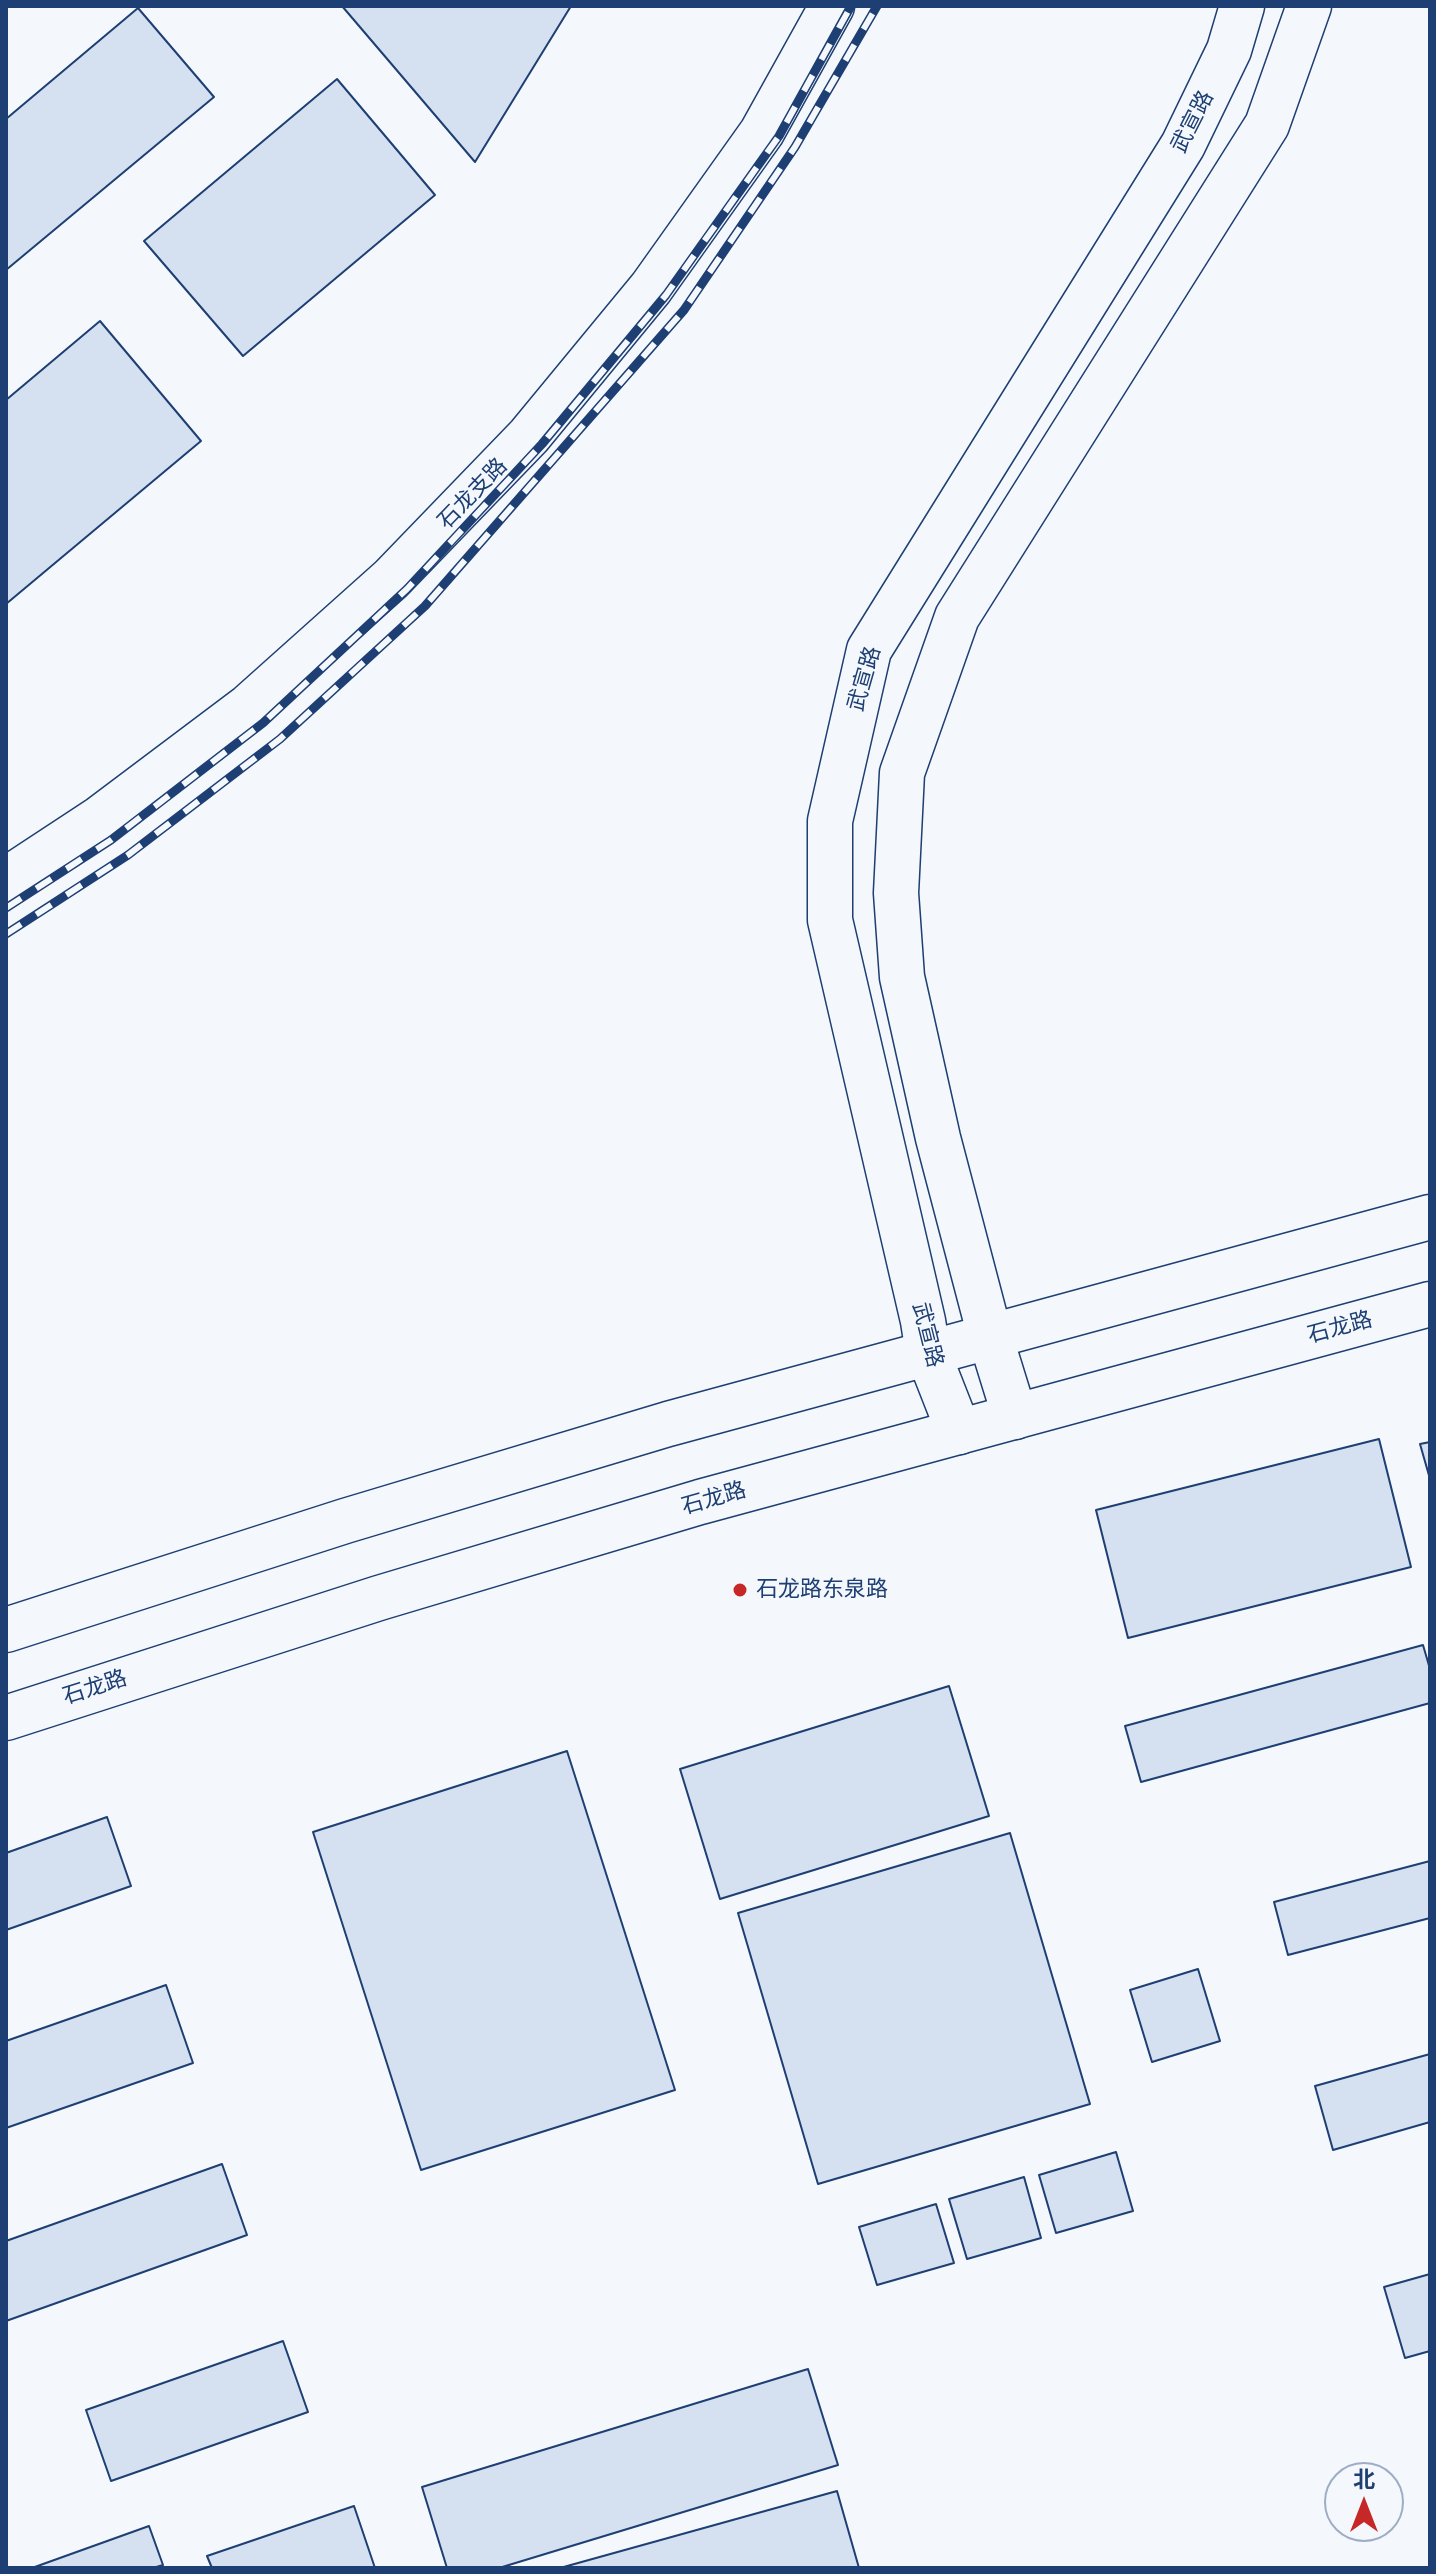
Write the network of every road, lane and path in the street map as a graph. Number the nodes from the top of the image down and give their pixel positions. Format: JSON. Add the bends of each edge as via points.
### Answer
{"nodes":[{"id":1,"x":832,"y":6,"type":"edge"},
{"id":2,"x":1242,"y":6,"type":"edge"},
{"id":3,"x":1309,"y":6,"type":"edge"},
{"id":4,"x":6,"y":880,"type":"edge"},
{"id":5,"x":1430,"y":1217,"type":"edge"},
{"id":6,"x":1430,"y":1304,"type":"edge"},
{"id":7,"x":990,"y":1336,"type":"junction"},
{"id":8,"x":928,"y":1353,"type":"junction"},
{"id":9,"x":1015,"y":1417,"type":"junction"},
{"id":10,"x":959,"y":1432,"type":"junction"},
{"id":11,"x":6,"y":1630,"type":"edge"},
{"id":12,"x":6,"y":1718,"type":"edge"}],
"edges":[{"from":1,"to":4,"type":"street","name":"石龙支路","via":[[753,145],[651,288],[529,436],[391,579],[249,706],[100,818]]},
{"from":2,"to":8,"type":"street","name":"武宣路","via":[[1229,50],[1183,145],[869,650],[830,821],[830,920]]},
{"from":3,"to":7,"type":"street","via":[[1267,125],[957,617],[902,773],[896,893],[902,977]]},
{"from":5,"to":7,"type":"street"},
{"from":6,"to":9,"type":"street","name":"石龙路"},
{"from":7,"to":8,"type":"street"},
{"from":7,"to":9,"type":"street"},
{"from":8,"to":10,"type":"street","name":"武宣路"},
{"from":8,"to":11,"type":"street","via":[[668,1424]]},
{"from":9,"to":10,"type":"street","name":"石龙路"},
{"from":10,"to":12,"type":"street","name":"石龙路","via":[[394,1593]]}]}
